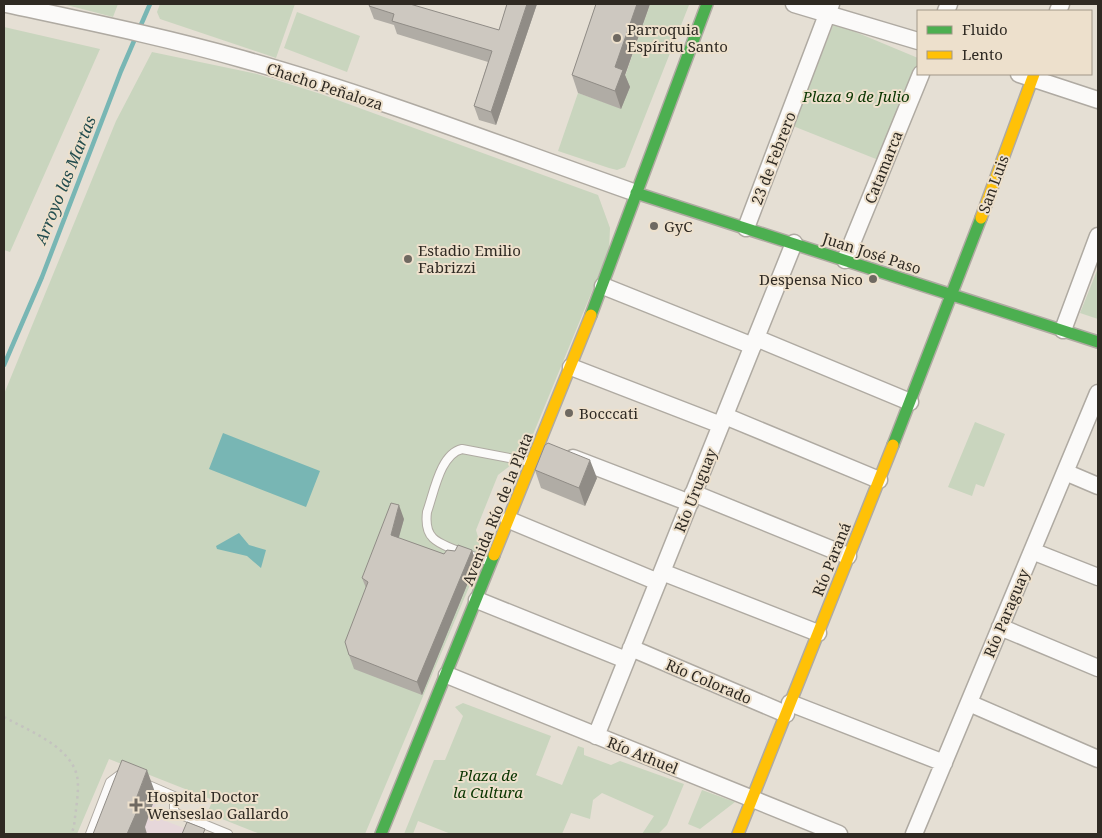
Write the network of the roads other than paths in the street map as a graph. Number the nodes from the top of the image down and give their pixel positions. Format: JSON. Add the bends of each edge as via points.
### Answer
{"nodes":[{"id":1,"x":6,"y":4,"type":"edge"},
{"id":2,"x":707,"y":4,"type":"edge"},
{"id":3,"x":794,"y":4,"type":"edge"},
{"id":4,"x":829,"y":9,"type":"edge"},
{"id":5,"x":917,"y":41,"type":"edge"},
{"id":6,"x":921,"y":75,"type":"edge"},
{"id":7,"x":1028,"y":75,"type":"edge"},
{"id":8,"x":1098,"y":100,"type":"edge"},
{"id":9,"x":636,"y":193,"type":"junction"},
{"id":10,"x":746,"y":228,"type":"junction"},
{"id":11,"x":1098,"y":236,"type":"edge"},
{"id":12,"x":794,"y":243,"type":"junction"},
{"id":13,"x":845,"y":260,"type":"junction"},
{"id":14,"x":603,"y":286,"type":"junction"},
{"id":15,"x":953,"y":294,"type":"junction"},
{"id":16,"x":1063,"y":330,"type":"junction"},
{"id":17,"x":754,"y":342,"type":"junction"},
{"id":18,"x":1098,"y":342,"type":"edge"},
{"id":19,"x":571,"y":367,"type":"junction"},
{"id":20,"x":1098,"y":393,"type":"edge"},
{"id":21,"x":910,"y":402,"type":"junction"},
{"id":22,"x":723,"y":420,"type":"junction"},
{"id":23,"x":540,"y":445,"type":"junction"},
{"id":24,"x":532,"y":463,"type":"junction"},
{"id":25,"x":1065,"y":472,"type":"junction"},
{"id":26,"x":879,"y":480,"type":"junction"},
{"id":27,"x":1098,"y":486,"type":"edge"},
{"id":28,"x":691,"y":498,"type":"junction"},
{"id":29,"x":509,"y":520,"type":"junction"},
{"id":30,"x":1032,"y":551,"type":"junction"},
{"id":31,"x":848,"y":556,"type":"junction"},
{"id":32,"x":492,"y":563,"type":"junction"},
{"id":33,"x":660,"y":577,"type":"junction"},
{"id":34,"x":1098,"y":577,"type":"edge"},
{"id":35,"x":477,"y":600,"type":"junction"},
{"id":36,"x":1000,"y":627,"type":"junction"},
{"id":37,"x":818,"y":633,"type":"junction"},
{"id":38,"x":629,"y":654,"type":"junction"},
{"id":39,"x":1098,"y":668,"type":"edge"},
{"id":40,"x":447,"y":675,"type":"junction"},
{"id":41,"x":968,"y":703,"type":"junction"},
{"id":42,"x":788,"y":708,"type":"junction"},
{"id":43,"x":596,"y":736,"type":"junction"},
{"id":44,"x":1098,"y":759,"type":"edge"},
{"id":45,"x":944,"y":763,"type":"junction"},
{"id":46,"x":131,"y":777,"type":"edge"},
{"id":47,"x":140,"y":781,"type":"edge"},
{"id":48,"x":752,"y":799,"type":"junction"},
{"id":49,"x":90,"y":834,"type":"edge"},
{"id":50,"x":228,"y":834,"type":"edge"},
{"id":51,"x":381,"y":834,"type":"edge"},
{"id":52,"x":738,"y":834,"type":"edge"},
{"id":53,"x":839,"y":834,"type":"edge"},
{"id":54,"x":914,"y":834,"type":"edge"}],
"edges":[{"from":1,"to":9,"type":"street","name":"Chacho Peñaloza","via":[[243,59]]},
{"from":2,"to":9,"type":"main road","name":"Avenida Río de la Plata"},
{"from":3,"to":4,"type":"street"},
{"from":4,"to":5,"type":"street"},
{"from":4,"to":10,"type":"street","name":"23 de Febrero"},
{"from":6,"to":13,"type":"street","name":"Catamarca"},
{"from":7,"to":8,"type":"street"},
{"from":7,"to":15,"type":"main road","name":"San Luis"},
{"from":9,"to":10,"type":"main road","name":"Juan José Paso"},
{"from":9,"to":14,"type":"main road","name":"Avenida Río de la Plata"},
{"from":10,"to":12,"type":"main road","name":"Juan José Paso"},
{"from":11,"to":16,"type":"street"},
{"from":12,"to":13,"type":"main road","name":"Juan José Paso"},
{"from":12,"to":17,"type":"street","name":"Río Uruguay"},
{"from":13,"to":15,"type":"main road","name":"Juan José Paso"},
{"from":14,"to":17,"type":"street"},
{"from":14,"to":19,"type":"main road","name":"Avenida Río de la Plata"},
{"from":15,"to":16,"type":"main road","name":"Juan José Paso"},
{"from":15,"to":21,"type":"main road","name":"Río Paraná"},
{"from":16,"to":18,"type":"main road","name":"Juan José Paso"},
{"from":17,"to":21,"type":"street"},
{"from":17,"to":22,"type":"street","name":"Río Uruguay"},
{"from":19,"to":22,"type":"street"},
{"from":19,"to":23,"type":"main road","name":"Avenida Río de la Plata"},
{"from":20,"to":25,"type":"street","name":"Río Paraguay"},
{"from":21,"to":26,"type":"main road","name":"Río Paraná"},
{"from":22,"to":26,"type":"street"},
{"from":22,"to":28,"type":"street","name":"Río Uruguay"},
{"from":23,"to":24,"type":"main road","name":"Avenida Río de la Plata"},
{"from":23,"to":28,"type":"street"},
{"from":24,"to":29,"type":"main road","name":"Avenida Río de la Plata"},
{"from":24,"to":32,"type":"lane","via":[[462,449],[450,456],[445,464],[427,512],[430,534],[438,542]]},
{"from":25,"to":27,"type":"street"},
{"from":25,"to":30,"type":"street","name":"Río Paraguay"},
{"from":26,"to":31,"type":"main road","name":"Río Paraná"},
{"from":28,"to":31,"type":"street"},
{"from":28,"to":33,"type":"street","name":"Río Uruguay"},
{"from":29,"to":32,"type":"main road","name":"Avenida Río de la Plata"},
{"from":29,"to":33,"type":"street"},
{"from":30,"to":34,"type":"street"},
{"from":30,"to":36,"type":"street","name":"Río Paraguay"},
{"from":31,"to":37,"type":"main road","name":"Río Paraná"},
{"from":32,"to":35,"type":"main road","name":"Avenida Río de la Plata"},
{"from":33,"to":37,"type":"street"},
{"from":33,"to":38,"type":"street","name":"Río Uruguay"},
{"from":35,"to":38,"type":"street","name":"Río Colorado"},
{"from":35,"to":40,"type":"main road","name":"Avenida Río de la Plata"},
{"from":36,"to":39,"type":"street"},
{"from":36,"to":41,"type":"street","name":"Río Paraguay"},
{"from":37,"to":42,"type":"main road","name":"Río Paraná"},
{"from":38,"to":42,"type":"street","name":"Río Colorado"},
{"from":38,"to":43,"type":"street","name":"Río Uruguay"},
{"from":40,"to":43,"type":"street","name":"Río Athuel"},
{"from":40,"to":51,"type":"main road","name":"Avenida Río de la Plata"},
{"from":41,"to":44,"type":"street"},
{"from":41,"to":45,"type":"street","name":"Río Paraguay"},
{"from":42,"to":45,"type":"street","name":"Río Colorado"},
{"from":42,"to":48,"type":"main road","name":"Río Paraná"},
{"from":43,"to":48,"type":"street","name":"Río Athuel"},
{"from":45,"to":54,"type":"street","name":"Río Paraguay"},
{"from":46,"to":49,"type":"lane","via":[[122,773],[110,782]]},
{"from":47,"to":50,"type":"lane","via":[[174,796],[174,812]]},
{"from":48,"to":52,"type":"main road","name":"Río Paraná"},
{"from":48,"to":53,"type":"street","name":"Río Athuel"}]}
